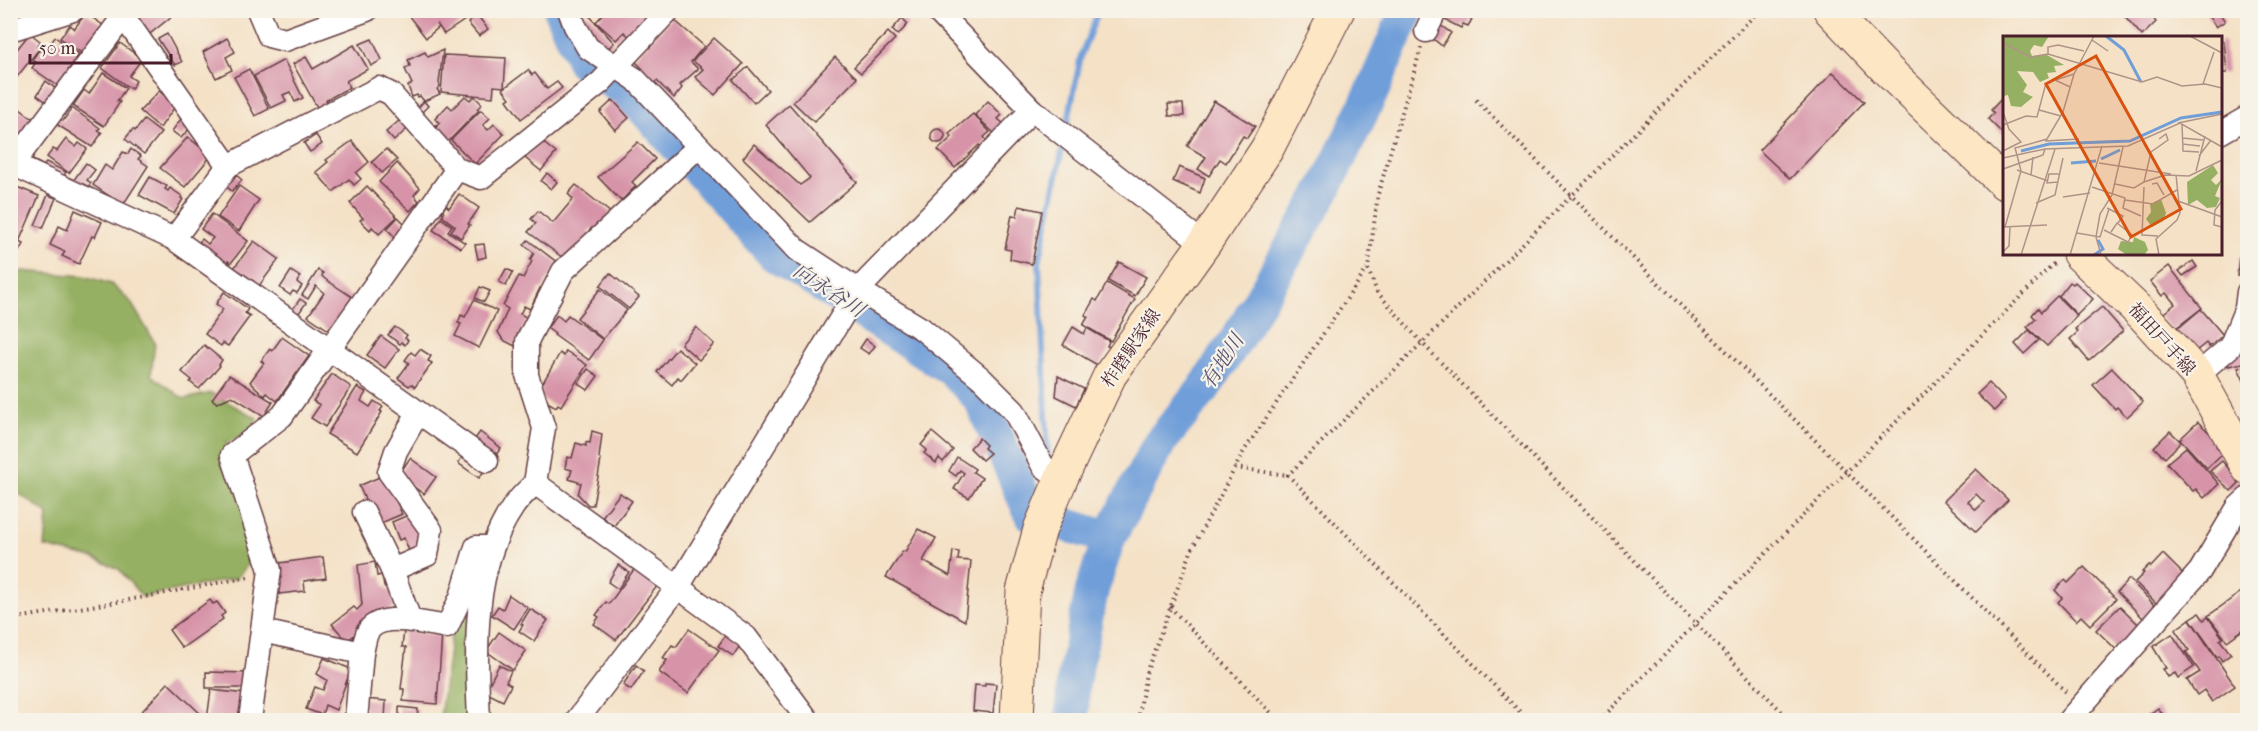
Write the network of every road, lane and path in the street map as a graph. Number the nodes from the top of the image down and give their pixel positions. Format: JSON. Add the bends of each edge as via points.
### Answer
{"nodes":[{"id":1,"x":73,"y":10,"type":"edge"},
{"id":2,"x":258,"y":10,"type":"edge"},
{"id":3,"x":367,"y":10,"type":"edge"},
{"id":4,"x":569,"y":10,"type":"edge"},
{"id":5,"x":669,"y":10,"type":"edge"},
{"id":6,"x":936,"y":10,"type":"edge"},
{"id":7,"x":1338,"y":10,"type":"edge"},
{"id":8,"x":1436,"y":10,"type":"edge"},
{"id":9,"x":1760,"y":10,"type":"edge"},
{"id":10,"x":1830,"y":10,"type":"edge"},
{"id":11,"x":121,"y":14,"type":"edge"},
{"id":12,"x":10,"y":25,"type":"edge"},
{"id":13,"x":1426,"y":31,"type":"joint"},
{"id":14,"x":609,"y":74,"type":"junction"},
{"id":15,"x":1476,"y":100,"type":"dead end"},
{"id":16,"x":1032,"y":110,"type":"junction"},
{"id":17,"x":2247,"y":117,"type":"edge"},
{"id":18,"x":2222,"y":133,"type":"edge"},
{"id":19,"x":698,"y":147,"type":"junction"},
{"id":20,"x":12,"y":164,"type":"edge"},
{"id":21,"x":228,"y":166,"type":"junction"},
{"id":22,"x":457,"y":169,"type":"junction"},
{"id":23,"x":2003,"y":182,"type":"edge"},
{"id":24,"x":1572,"y":196,"type":"junction"},
{"id":25,"x":174,"y":239,"type":"junction"},
{"id":26,"x":1204,"y":244,"type":"junction"},
{"id":27,"x":2068,"y":258,"type":"edge"},
{"id":28,"x":1368,"y":269,"type":"junction"},
{"id":29,"x":858,"y":290,"type":"junction"},
{"id":30,"x":2247,"y":292,"type":"edge"},
{"id":31,"x":1422,"y":343,"type":"junction"},
{"id":32,"x":329,"y":350,"type":"junction"},
{"id":33,"x":2197,"y":375,"type":"junction"},
{"id":34,"x":418,"y":412,"type":"junction"},
{"id":35,"x":487,"y":461,"type":"dead end"},
{"id":36,"x":1235,"y":468,"type":"junction"},
{"id":37,"x":2247,"y":468,"type":"edge"},
{"id":38,"x":1846,"y":471,"type":"junction"},
{"id":39,"x":1288,"y":475,"type":"junction"},
{"id":40,"x":1061,"y":479,"type":"junction"},
{"id":41,"x":535,"y":483,"type":"junction"},
{"id":42,"x":2247,"y":498,"type":"edge"},
{"id":43,"x":364,"y":512,"type":"dead end"},
{"id":44,"x":492,"y":547,"type":"junction"},
{"id":45,"x":270,"y":570,"type":"junction"},
{"id":46,"x":392,"y":570,"type":"junction"},
{"id":47,"x":678,"y":587,"type":"junction"},
{"id":48,"x":1170,"y":607,"type":"junction"},
{"id":49,"x":10,"y":619,"type":"edge"},
{"id":50,"x":410,"y":620,"type":"junction"},
{"id":51,"x":1695,"y":623,"type":"junction"},
{"id":52,"x":262,"y":631,"type":"junction"},
{"id":53,"x":362,"y":653,"type":"junction"},
{"id":54,"x":2075,"y":715,"type":"edge"},
{"id":55,"x":250,"y":720,"type":"edge"},
{"id":56,"x":356,"y":720,"type":"edge"},
{"id":57,"x":479,"y":720,"type":"edge"},
{"id":58,"x":577,"y":720,"type":"edge"},
{"id":59,"x":808,"y":720,"type":"edge"},
{"id":60,"x":1017,"y":720,"type":"edge"},
{"id":61,"x":1138,"y":720,"type":"edge"},
{"id":62,"x":1278,"y":720,"type":"edge"},
{"id":63,"x":1527,"y":720,"type":"edge"},
{"id":64,"x":1599,"y":720,"type":"edge"},
{"id":65,"x":1790,"y":720,"type":"edge"}],
"edges":[{"from":1,"to":12,"type":"street","via":[[13,29]]},
{"from":2,"to":3,"type":"street","via":[[269,36],[285,40]]},
{"from":4,"to":14,"type":"street","via":[[588,48]]},
{"from":5,"to":14,"type":"street"},
{"from":6,"to":16,"type":"street"},
{"from":7,"to":26,"type":"main road","name":"柞磨駅家線","via":[[1267,148]]},
{"from":8,"to":13,"type":"street"},
{"from":9,"to":24,"type":"path"},
{"from":10,"to":23,"type":"main road"},
{"from":11,"to":20,"type":"street"},
{"from":11,"to":21,"type":"street"},
{"from":13,"to":28,"type":"path","via":[[1378,194]]},
{"from":14,"to":19,"type":"street","via":[[635,79]]},
{"from":14,"to":22,"type":"street","via":[[481,178]]},
{"from":15,"to":24,"type":"path"},
{"from":16,"to":26,"type":"street"},
{"from":16,"to":29,"type":"street"},
{"from":17,"to":18,"type":"street"},
{"from":19,"to":29,"type":"street","via":[[797,250]]},
{"from":19,"to":41,"type":"street","via":[[563,271],[527,341],[527,375],[544,428]]},
{"from":20,"to":25,"type":"street"},
{"from":21,"to":22,"type":"street","via":[[379,88],[391,94]]},
{"from":21,"to":25,"type":"street"},
{"from":22,"to":32,"type":"street"},
{"from":24,"to":31,"type":"path"},
{"from":24,"to":38,"type":"path"},
{"from":25,"to":32,"type":"street"},
{"from":26,"to":40,"type":"main road","name":"柞磨駅家線","via":[[1110,375]]},
{"from":27,"to":33,"type":"main road","name":"福田戸手線","via":[[2143,315]]},
{"from":27,"to":38,"type":"path"},
{"from":28,"to":31,"type":"path","via":[[1377,292]]},
{"from":28,"to":36,"type":"path"},
{"from":29,"to":40,"type":"street","via":[[922,329],[981,378],[1014,411],[1042,466]]},
{"from":29,"to":47,"type":"street"},
{"from":30,"to":33,"type":"street","via":[[2246,308],[2230,347]]},
{"from":31,"to":39,"type":"path"},
{"from":31,"to":51,"type":"path"},
{"from":32,"to":34,"type":"street"},
{"from":32,"to":45,"type":"street","via":[[282,416],[232,455]]},
{"from":33,"to":37,"type":"main road","name":"福田戸手線"},
{"from":34,"to":35,"type":"street"},
{"from":34,"to":46,"type":"street","via":[[389,472],[431,530],[427,555]]},
{"from":36,"to":39,"type":"path"},
{"from":36,"to":48,"type":"path","via":[[1192,549]]},
{"from":38,"to":51,"type":"path"},
{"from":38,"to":54,"type":"path"},
{"from":39,"to":63,"type":"path"},
{"from":40,"to":60,"type":"main road","name":"柞磨駅家線","via":[[1044,519],[1023,591]]},
{"from":41,"to":44,"type":"street","via":[[514,506]]},
{"from":41,"to":47,"type":"street"},
{"from":42,"to":54,"type":"street","via":[[2200,571]]},
{"from":43,"to":46,"type":"street"},
{"from":44,"to":50,"type":"street","via":[[476,547],[447,627]]},
{"from":44,"to":57,"type":"street","via":[[486,562],[476,644]]},
{"from":45,"to":49,"type":"path","via":[[156,595]]},
{"from":45,"to":52,"type":"street"},
{"from":46,"to":50,"type":"street"},
{"from":47,"to":58,"type":"street"},
{"from":47,"to":59,"type":"street","via":[[746,637]]},
{"from":48,"to":61,"type":"path","via":[[1146,673]]},
{"from":48,"to":62,"type":"path"},
{"from":50,"to":53,"type":"street","via":[[381,620],[368,630]]},
{"from":51,"to":64,"type":"path"},
{"from":51,"to":65,"type":"path"},
{"from":52,"to":53,"type":"street"},
{"from":52,"to":55,"type":"street"},
{"from":53,"to":56,"type":"street"}]}
